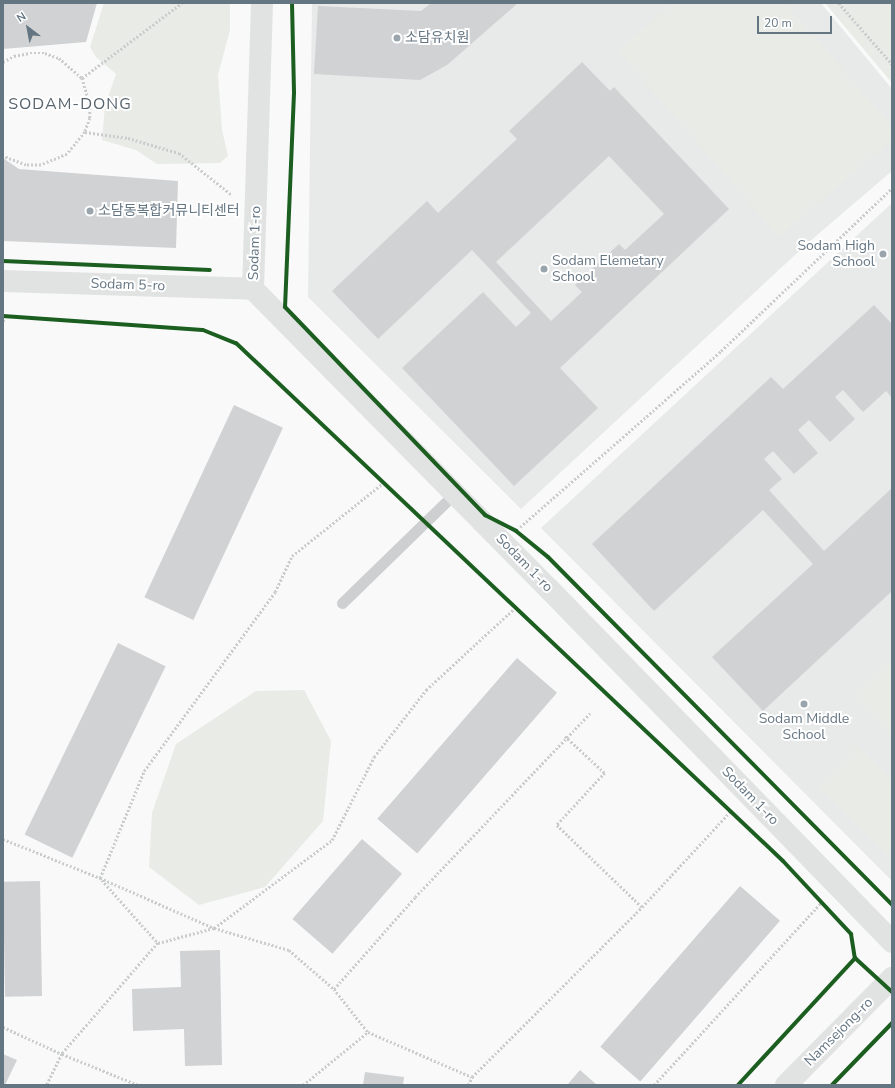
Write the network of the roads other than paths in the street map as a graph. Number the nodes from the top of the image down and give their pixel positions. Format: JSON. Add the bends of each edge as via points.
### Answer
{"nodes":[{"id":1,"x":262,"y":3,"type":"edge"},
{"id":2,"x":3,"y":281,"type":"edge"},
{"id":3,"x":253,"y":289,"type":"junction"},
{"id":4,"x":455,"y":492,"type":"junction"},
{"id":5,"x":342,"y":603,"type":"dead end"},
{"id":6,"x":892,"y":942,"type":"edge"},
{"id":7,"x":892,"y":978,"type":"edge"},
{"id":8,"x":786,"y":1085,"type":"edge"}],
"edges":[{"from":1,"to":3,"type":"street","name":"Sodam 1-ro"},
{"from":2,"to":3,"type":"street","name":"Sodam 5-ro"},
{"from":3,"to":4,"type":"street","name":"Sodam 1-ro"},
{"from":4,"to":5,"type":"lane"},
{"from":4,"to":6,"type":"street","name":"Sodam 1-ro"},
{"from":7,"to":8,"type":"street","name":"Namsejong-ro"}]}
